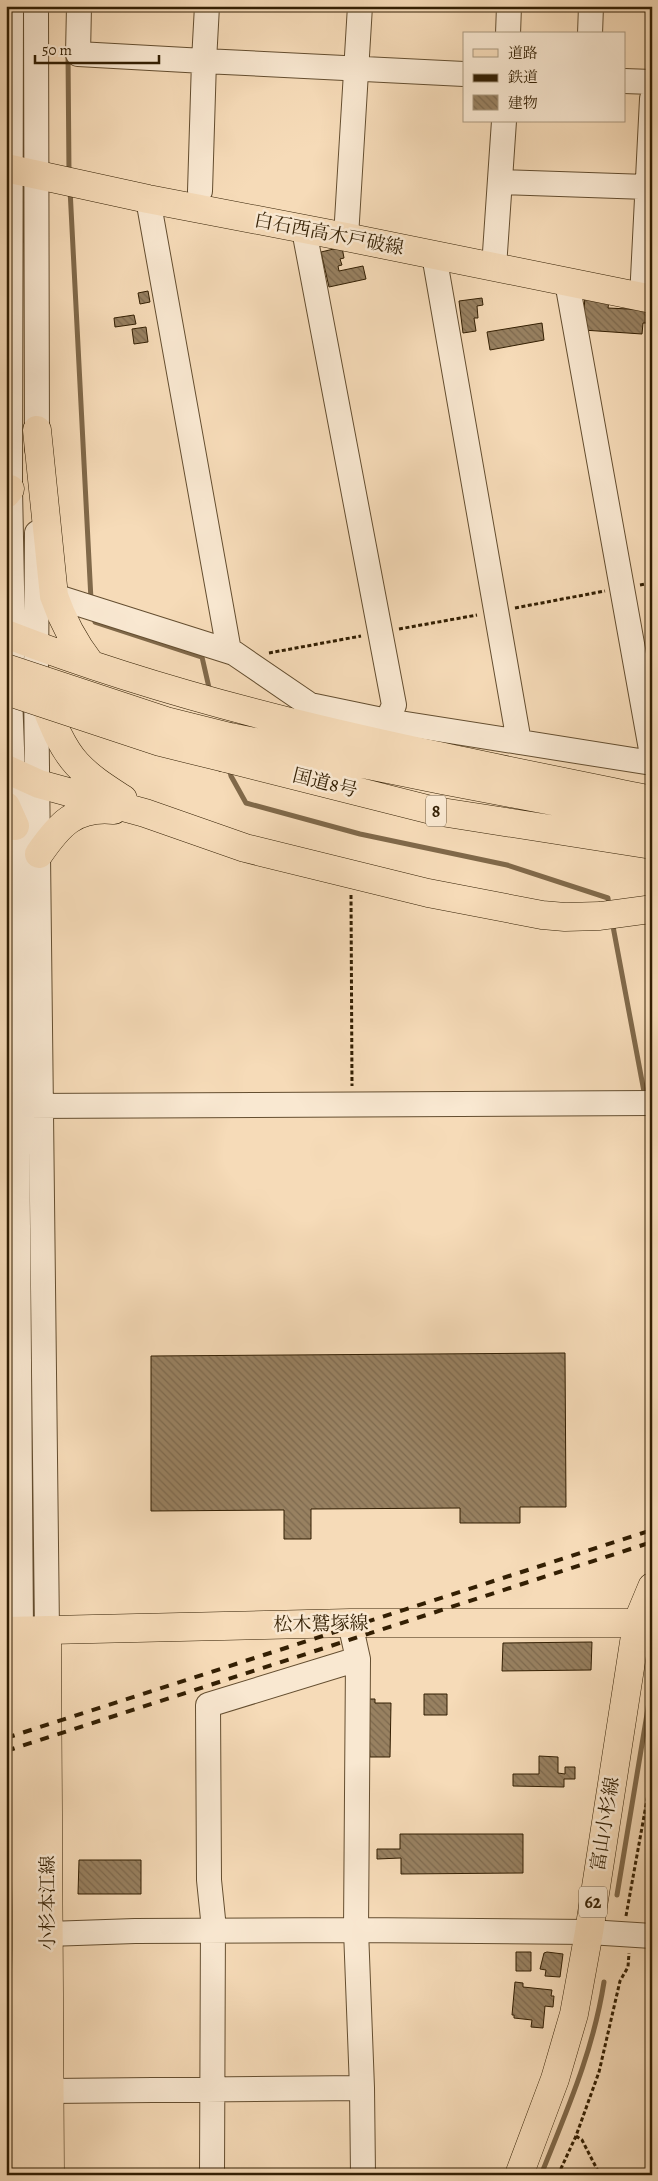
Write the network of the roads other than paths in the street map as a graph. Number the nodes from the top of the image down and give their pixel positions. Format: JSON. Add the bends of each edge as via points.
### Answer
{"nodes":[{"id":1,"x":11,"y":6,"type":"edge"},
{"id":2,"x":36,"y":6,"type":"edge"},
{"id":3,"x":78,"y":6,"type":"edge"},
{"id":4,"x":207,"y":6,"type":"edge"},
{"id":5,"x":360,"y":6,"type":"edge"},
{"id":6,"x":509,"y":6,"type":"edge"},
{"id":7,"x":591,"y":6,"type":"edge"},
{"id":8,"x":508,"y":32,"type":"edge"},
{"id":9,"x":590,"y":32,"type":"edge"},
{"id":10,"x":204,"y":60,"type":"junction"},
{"id":11,"x":357,"y":69,"type":"junction"},
{"id":12,"x":463,"y":74,"type":"edge"},
{"id":13,"x":626,"y":81,"type":"edge"},
{"id":14,"x":652,"y":82,"type":"edge"},
{"id":15,"x":652,"y":99,"type":"edge"},
{"id":16,"x":504,"y":122,"type":"edge"},
{"id":17,"x":8,"y":168,"type":"edge"},
{"id":18,"x":35,"y":174,"type":"junction"},
{"id":19,"x":500,"y":182,"type":"junction"},
{"id":20,"x":647,"y":188,"type":"junction"},
{"id":21,"x":200,"y":192,"type":"dead end"},
{"id":22,"x":148,"y":199,"type":"junction"},
{"id":23,"x":304,"y":230,"type":"junction"},
{"id":24,"x":346,"y":237,"type":"junction"},
{"id":25,"x":434,"y":255,"type":"junction"},
{"id":26,"x":494,"y":267,"type":"junction"},
{"id":27,"x":566,"y":282,"type":"junction"},
{"id":28,"x":647,"y":298,"type":"edge"},
{"id":29,"x":37,"y":430,"type":"junction"},
{"id":30,"x":8,"y":492,"type":"edge"},
{"id":31,"x":54,"y":596,"type":"junction"},
{"id":32,"x":19,"y":639,"type":"edge"},
{"id":33,"x":235,"y":654,"type":"junction"},
{"id":34,"x":90,"y":663,"type":"junction"},
{"id":35,"x":6,"y":668,"type":"edge"},
{"id":36,"x":36,"y":682,"type":"junction"},
{"id":37,"x":8,"y":695,"type":"edge"},
{"id":38,"x":387,"y":721,"type":"junction"},
{"id":39,"x":519,"y":742,"type":"junction"},
{"id":40,"x":227,"y":748,"type":"junction"},
{"id":41,"x":652,"y":755,"type":"edge"},
{"id":42,"x":652,"y":763,"type":"edge"},
{"id":43,"x":10,"y":771,"type":"edge"},
{"id":44,"x":39,"y":784,"type":"junction"},
{"id":45,"x":652,"y":800,"type":"edge"},
{"id":46,"x":145,"y":813,"type":"junction"},
{"id":47,"x":11,"y":816,"type":"edge"},
{"id":48,"x":652,"y":820,"type":"edge"},
{"id":49,"x":652,"y":845,"type":"edge"},
{"id":50,"x":39,"y":854,"type":"junction"},
{"id":51,"x":652,"y":909,"type":"edge"},
{"id":52,"x":652,"y":1103,"type":"edge"},
{"id":53,"x":22,"y":1106,"type":"edge"},
{"id":54,"x":652,"y":1587,"type":"edge"},
{"id":55,"x":350,"y":1623,"type":"junction"},
{"id":56,"x":637,"y":1623,"type":"junction"},
{"id":57,"x":25,"y":1631,"type":"edge"},
{"id":58,"x":358,"y":1659,"type":"junction"},
{"id":59,"x":356,"y":1930,"type":"junction"},
{"id":60,"x":212,"y":1931,"type":"junction"},
{"id":61,"x":589,"y":1932,"type":"junction"},
{"id":62,"x":48,"y":1934,"type":"junction"},
{"id":63,"x":641,"y":1938,"type":"edge"},
{"id":64,"x":362,"y":2088,"type":"junction"},
{"id":65,"x":212,"y":2089,"type":"junction"},
{"id":66,"x":50,"y":2092,"type":"junction"},
{"id":67,"x":25,"y":2175,"type":"edge"},
{"id":68,"x":50,"y":2175,"type":"edge"},
{"id":69,"x":212,"y":2175,"type":"edge"},
{"id":70,"x":363,"y":2175,"type":"edge"},
{"id":71,"x":519,"y":2175,"type":"edge"}],
"edges":[{"from":1,"to":17,"type":"street"},
{"from":2,"to":18,"type":"street"},
{"from":3,"to":10,"type":"street","via":[[78,54]]},
{"from":4,"to":10,"type":"street"},
{"from":5,"to":11,"type":"street"},
{"from":6,"to":8,"type":"street"},
{"from":7,"to":9,"type":"street"},
{"from":10,"to":11,"type":"street"},
{"from":10,"to":21,"type":"street"},
{"from":11,"to":12,"type":"street"},
{"from":11,"to":24,"type":"street"},
{"from":13,"to":14,"type":"street"},
{"from":15,"to":20,"type":"street"},
{"from":16,"to":19,"type":"street"},
{"from":17,"to":18,"type":"main road","name":"白石西高木戸破線"},
{"from":17,"to":30,"type":"street"},
{"from":18,"to":22,"type":"main road","name":"白石西高木戸破線"},
{"from":18,"to":29,"type":"street"},
{"from":19,"to":20,"type":"street"},
{"from":19,"to":26,"type":"street"},
{"from":20,"to":28,"type":"street"},
{"from":22,"to":23,"type":"main road","name":"白石西高木戸破線"},
{"from":22,"to":33,"type":"street"},
{"from":23,"to":24,"type":"main road","name":"白石西高木戸破線"},
{"from":23,"to":38,"type":"street","via":[[394,705]]},
{"from":24,"to":25,"type":"main road","name":"白石西高木戸破線"},
{"from":25,"to":26,"type":"main road","name":"白石西高木戸破線"},
{"from":25,"to":39,"type":"street"},
{"from":26,"to":27,"type":"main road","name":"白石西高木戸破線"},
{"from":27,"to":28,"type":"main road","name":"白石西高木戸破線"},
{"from":27,"to":41,"type":"street"},
{"from":29,"to":31,"type":"main road"},
{"from":29,"to":32,"type":"street"},
{"from":30,"to":32,"type":"street"},
{"from":31,"to":33,"type":"street"},
{"from":31,"to":34,"type":"main road","via":[[62,622]]},
{"from":32,"to":34,"type":"main road"},
{"from":32,"to":36,"type":"street"},
{"from":32,"to":37,"type":"main road"},
{"from":33,"to":38,"type":"street","via":[[310,705]]},
{"from":34,"to":45,"type":"main road","via":[[172,692],[380,744]]},
{"from":35,"to":40,"type":"main road","name":"国道8号","number":"8","bridge":true,"via":[[166,721]]},
{"from":36,"to":44,"type":"street"},
{"from":36,"to":46,"type":"main road","via":[[56,729],[75,762],[95,781]]},
{"from":37,"to":40,"type":"main road","name":"国道8号","number":"8","bridge":true,"via":[[160,742]]},
{"from":37,"to":43,"type":"street"},
{"from":38,"to":39,"type":"street"},
{"from":39,"to":42,"type":"street"},
{"from":40,"to":48,"type":"main road","name":"国道8号","number":"8","via":[[433,778]]},
{"from":40,"to":49,"type":"main road","name":"国道8号","number":"8","via":[[435,811]]},
{"from":43,"to":44,"type":"main road"},
{"from":43,"to":47,"type":"street"},
{"from":44,"to":46,"type":"main road"},
{"from":44,"to":50,"type":"street"},
{"from":46,"to":50,"type":"main road","via":[[98,808],[77,814],[56,830]]},
{"from":46,"to":51,"type":"main road","via":[[245,848],[428,893],[542,915],[600,916]]},
{"from":47,"to":53,"type":"street"},
{"from":50,"to":53,"type":"street"},
{"from":52,"to":53,"type":"street"},
{"from":53,"to":57,"type":"street"},
{"from":54,"to":56,"type":"main road","name":"富山小杉線","number":"62"},
{"from":55,"to":56,"type":"main road","name":"松木鷲塚線"},
{"from":55,"to":57,"type":"main road","name":"松木鷲塚線"},
{"from":55,"to":58,"type":"street"},
{"from":56,"to":61,"type":"main road","name":"富山小杉線","number":"62"},
{"from":57,"to":62,"type":"main road","name":"小杉本江線"},
{"from":57,"to":67,"type":"main road","name":"小杉本江線"},
{"from":58,"to":59,"type":"street"},
{"from":58,"to":60,"type":"street","via":[[208,1706]]},
{"from":59,"to":60,"type":"street"},
{"from":59,"to":61,"type":"street"},
{"from":59,"to":64,"type":"street"},
{"from":60,"to":62,"type":"street"},
{"from":60,"to":65,"type":"street"},
{"from":61,"to":63,"type":"street"},
{"from":61,"to":71,"type":"main road","name":"富山小杉線","number":"62","via":[[574,2014],[555,2079]]},
{"from":62,"to":66,"type":"main road","name":"小杉本江線"},
{"from":64,"to":65,"type":"street"},
{"from":64,"to":70,"type":"street"},
{"from":65,"to":66,"type":"street"},
{"from":65,"to":69,"type":"street"},
{"from":66,"to":68,"type":"main road","name":"小杉本江線"}]}
